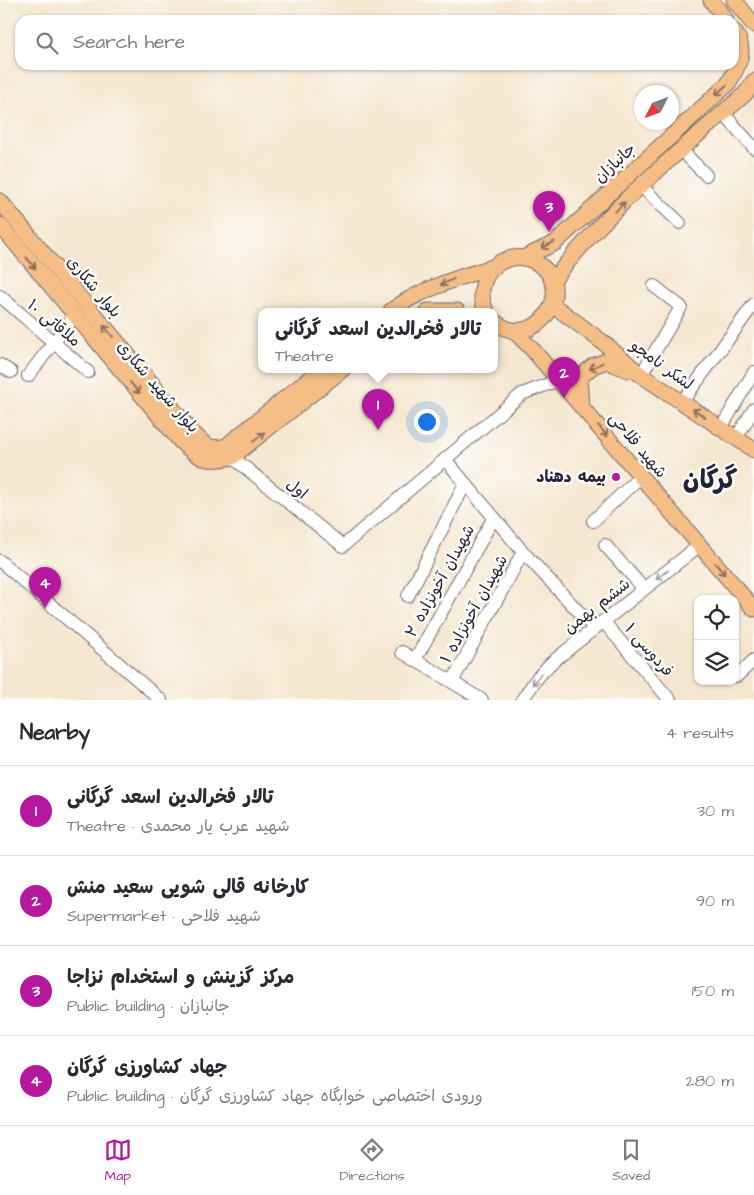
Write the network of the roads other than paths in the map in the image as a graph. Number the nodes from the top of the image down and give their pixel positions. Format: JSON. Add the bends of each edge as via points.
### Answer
{"nodes":[{"id":1,"x":711,"y":0,"type":"edge"},
{"id":2,"x":734,"y":0,"type":"edge"},
{"id":3,"x":722,"y":15,"type":"edge"},
{"id":4,"x":754,"y":25,"type":"edge"},
{"id":5,"x":739,"y":45,"type":"edge"},
{"id":6,"x":739,"y":64,"type":"edge"},
{"id":7,"x":736,"y":70,"type":"edge"},
{"id":8,"x":751,"y":91,"type":"edge"},
{"id":9,"x":723,"y":113,"type":"junction"},
{"id":10,"x":754,"y":148,"type":"edge"},
{"id":11,"x":681,"y":150,"type":"junction"},
{"id":12,"x":706,"y":175,"type":"dead end"},
{"id":13,"x":641,"y":186,"type":"junction"},
{"id":14,"x":0,"y":201,"type":"edge"},
{"id":15,"x":590,"y":210,"type":"junction"},
{"id":16,"x":680,"y":223,"type":"dead end"},
{"id":17,"x":603,"y":224,"type":"junction"},
{"id":18,"x":0,"y":225,"type":"edge"},
{"id":19,"x":524,"y":258,"type":"junction"},
{"id":20,"x":493,"y":267,"type":"junction"},
{"id":21,"x":552,"y":282,"type":"junction"},
{"id":22,"x":654,"y":286,"type":"dead end"},
{"id":23,"x":74,"y":290,"type":"junction"},
{"id":24,"x":0,"y":297,"type":"edge"},
{"id":25,"x":62,"y":300,"type":"junction"},
{"id":26,"x":754,"y":304,"type":"edge"},
{"id":27,"x":553,"y":305,"type":"junction"},
{"id":28,"x":395,"y":308,"type":"edge"},
{"id":29,"x":485,"y":308,"type":"edge"},
{"id":30,"x":75,"y":315,"type":"junction"},
{"id":31,"x":498,"y":323,"type":"edge"},
{"id":32,"x":513,"y":330,"type":"junction"},
{"id":33,"x":88,"y":372,"type":"dead end"},
{"id":34,"x":754,"y":372,"type":"edge"},
{"id":35,"x":316,"y":373,"type":"edge"},
{"id":36,"x":339,"y":373,"type":"edge"},
{"id":37,"x":641,"y":375,"type":"junction"},
{"id":38,"x":28,"y":376,"type":"dead end"},
{"id":39,"x":559,"y":380,"type":"junction"},
{"id":40,"x":682,"y":402,"type":"junction"},
{"id":41,"x":581,"y":405,"type":"junction"},
{"id":42,"x":754,"y":410,"type":"edge"},
{"id":43,"x":721,"y":428,"type":"junction"},
{"id":44,"x":736,"y":438,"type":"junction"},
{"id":45,"x":754,"y":450,"type":"edge"},
{"id":46,"x":232,"y":458,"type":"junction"},
{"id":47,"x":445,"y":459,"type":"junction"},
{"id":48,"x":641,"y":476,"type":"junction"},
{"id":49,"x":465,"y":484,"type":"junction"},
{"id":50,"x":494,"y":517,"type":"junction"},
{"id":51,"x":593,"y":522,"type":"dead end"},
{"id":52,"x":605,"y":545,"type":"dead end"},
{"id":53,"x":700,"y":545,"type":"junction"},
{"id":54,"x":524,"y":552,"type":"junction"},
{"id":55,"x":0,"y":562,"type":"edge"},
{"id":56,"x":644,"y":589,"type":"junction"},
{"id":57,"x":408,"y":596,"type":"dead end"},
{"id":58,"x":754,"y":609,"type":"edge"},
{"id":59,"x":599,"y":625,"type":"junction"},
{"id":60,"x":402,"y":652,"type":"dead end"},
{"id":61,"x":415,"y":660,"type":"junction"},
{"id":62,"x":754,"y":660,"type":"edge"},
{"id":63,"x":739,"y":674,"type":"edge"},
{"id":64,"x":452,"y":682,"type":"junction"},
{"id":65,"x":161,"y":700,"type":"edge"},
{"id":66,"x":482,"y":700,"type":"edge"},
{"id":67,"x":522,"y":700,"type":"edge"},
{"id":68,"x":670,"y":700,"type":"edge"}],
"edges":[{"from":1,"to":3,"type":"main road"},
{"from":2,"to":4,"type":"main road"},
{"from":5,"to":6,"type":"main road","name":"جانبازان","one_way":true},
{"from":7,"to":15,"type":"main road","name":"جانبازان","one_way":true,"via":[[728,84]]},
{"from":8,"to":9,"type":"main road"},
{"from":9,"to":10,"type":"street"},
{"from":9,"to":11,"type":"main road"},
{"from":11,"to":12,"type":"street"},
{"from":11,"to":13,"type":"main road"},
{"from":13,"to":16,"type":"street"},
{"from":17,"to":13,"type":"main road","one_way":true},
{"from":14,"to":23,"type":"main road","name":"بلوار شکاری"},
{"from":15,"to":17,"type":"main road"},
{"from":15,"to":19,"type":"main road","name":"جانبازان","one_way":true,"via":[[555,242]]},
{"from":17,"to":21,"type":"main road","via":[[571,256]]},
{"from":18,"to":25,"type":"main road","name":"بلوار شهید شکاری","one_way":true},
{"from":19,"to":20,"type":"main road","name":"جانبازان","via":[[507,259]]},
{"from":19,"to":21,"type":"main road","via":[[540,265]]},
{"from":20,"to":28,"type":"main road","one_way":true,"via":[[455,278]]},
{"from":20,"to":29,"type":"main road","via":[[482,286]]},
{"from":21,"to":27,"type":"main road"},
{"from":22,"to":37,"type":"street","via":[[681,307]]},
{"from":23,"to":25,"type":"main road"},
{"from":35,"to":23,"type":"main road","name":"بلوار شکاری","one_way":true,"via":[[226,446],[216,449],[205,445],[192,432]]},
{"from":24,"to":33,"type":"street","name":"۱۰ ملاقاتی"},
{"from":25,"to":30,"type":"main road","name":"بلوار شهید شکاری"},
{"from":26,"to":40,"type":"street"},
{"from":27,"to":32,"type":"main road","via":[[535,326]]},
{"from":27,"to":37,"type":"main road","name":"لشکر نامجو"},
{"from":30,"to":38,"type":"street"},
{"from":30,"to":46,"type":"main road","name":"بلوار شهید شکاری","one_way":true,"via":[[180,442],[197,456],[214,461]]},
{"from":31,"to":32,"type":"main road","name":"شهید فلاحی"},
{"from":32,"to":39,"type":"main road","name":"شهید فلاحی"},
{"from":34,"to":43,"type":"street"},
{"from":46,"to":36,"type":"main road","one_way":true},
{"from":37,"to":40,"type":"main road","name":"لشکر نامجو"},
{"from":37,"to":41,"type":"main road","one_way":true,"via":[[606,361],[593,366],[579,378]]},
{"from":39,"to":41,"type":"main road","name":"شهید فلاحی"},
{"from":39,"to":47,"type":"street","via":[[522,394]]},
{"from":43,"to":40,"type":"main road","name":"لشکر نامجو","one_way":true},
{"from":41,"to":48,"type":"main road","name":"شهید فلاحی","one_way":true},
{"from":42,"to":44,"type":"street"},
{"from":43,"to":44,"type":"main road","name":"لشکر نامجو"},
{"from":44,"to":45,"type":"main road","name":"لشکر نامجو"},
{"from":46,"to":47,"type":"street","name":"اول","via":[[343,546]]},
{"from":47,"to":49,"type":"street","name":"۱ فردوسی"},
{"from":48,"to":51,"type":"street"},
{"from":48,"to":53,"type":"main road","name":"شهید فلاحی"},
{"from":49,"to":50,"type":"street","name":"۱ فردوسی"},
{"from":49,"to":57,"type":"street"},
{"from":50,"to":54,"type":"street","name":"۱ فردوسی"},
{"from":50,"to":61,"type":"street","name":"۲ شهیدان آخونزاده"},
{"from":52,"to":56,"type":"street"},
{"from":53,"to":56,"type":"street","name":"ششم بهمن","one_way":true},
{"from":53,"to":58,"type":"main road","name":"شهید فلاحی","one_way":true},
{"from":54,"to":59,"type":"street","name":"۱ فردوسی"},
{"from":54,"to":64,"type":"street","name":"۱ شهیدان آخونزاده"},
{"from":55,"to":65,"type":"street"},
{"from":56,"to":59,"type":"street","name":"ششم بهمن"},
{"from":59,"to":67,"type":"street","name":"ششم بهمن","one_way":true,"via":[[550,663]]},
{"from":59,"to":68,"type":"street","name":"۱ فردوسی"},
{"from":60,"to":61,"type":"street"},
{"from":61,"to":64,"type":"street"},
{"from":62,"to":63,"type":"street"},
{"from":64,"to":66,"type":"street"}]}
